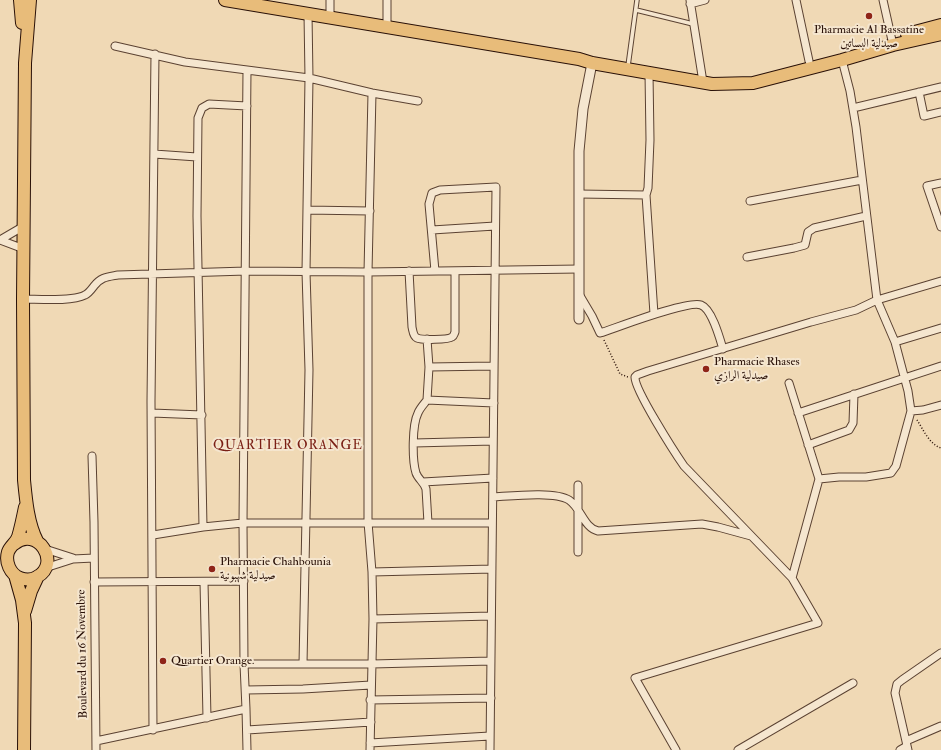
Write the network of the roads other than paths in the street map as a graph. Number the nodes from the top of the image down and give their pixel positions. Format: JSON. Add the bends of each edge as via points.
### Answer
{"nodes":[{"id":1,"x":20,"y":0,"type":"edge"},
{"id":2,"x":30,"y":0,"type":"edge"},
{"id":3,"x":225,"y":0,"type":"edge"},
{"id":4,"x":330,"y":0,"type":"edge"},
{"id":5,"x":387,"y":0,"type":"edge"},
{"id":6,"x":637,"y":0,"type":"edge"},
{"id":7,"x":705,"y":0,"type":"edge"},
{"id":8,"x":796,"y":0,"type":"edge"},
{"id":9,"x":883,"y":0,"type":"edge"},
{"id":10,"x":690,"y":2,"type":"edge"},
{"id":11,"x":272,"y":4,"type":"edge"},
{"id":12,"x":636,"y":10,"type":"junction"},
{"id":13,"x":308,"y":14,"type":"junction"},
{"id":14,"x":330,"y":18,"type":"junction"},
{"id":15,"x":693,"y":24,"type":"junction"},
{"id":16,"x":941,"y":25,"type":"edge"},
{"id":17,"x":387,"y":28,"type":"junction"},
{"id":18,"x":941,"y":34,"type":"edge"},
{"id":19,"x":892,"y":41,"type":"junction"},
{"id":20,"x":115,"y":46,"type":"dead end"},
{"id":21,"x":155,"y":54,"type":"junction"},
{"id":22,"x":842,"y":60,"type":"junction"},
{"id":23,"x":809,"y":61,"type":"junction"},
{"id":24,"x":25,"y":63,"type":"junction"},
{"id":25,"x":592,"y":63,"type":"junction"},
{"id":26,"x":628,"y":69,"type":"junction"},
{"id":27,"x":247,"y":70,"type":"junction"},
{"id":28,"x":649,"y":73,"type":"junction"},
{"id":29,"x":309,"y":78,"type":"junction"},
{"id":30,"x":708,"y":83,"type":"junction"},
{"id":31,"x":941,"y":87,"type":"edge"},
{"id":32,"x":919,"y":92,"type":"junction"},
{"id":33,"x":372,"y":93,"type":"junction"},
{"id":34,"x":418,"y":101,"type":"dead end"},
{"id":35,"x":247,"y":106,"type":"junction"},
{"id":36,"x":852,"y":108,"type":"junction"},
{"id":37,"x":941,"y":112,"type":"edge"},
{"id":38,"x":154,"y":154,"type":"junction"},
{"id":39,"x":197,"y":157,"type":"junction"},
{"id":40,"x":862,"y":180,"type":"junction"},
{"id":41,"x":941,"y":183,"type":"edge"},
{"id":42,"x":579,"y":194,"type":"junction"},
{"id":43,"x":646,"y":195,"type":"junction"},
{"id":44,"x":750,"y":201,"type":"dead end"},
{"id":45,"x":938,"y":208,"type":"edge"},
{"id":46,"x":307,"y":210,"type":"junction"},
{"id":47,"x":370,"y":211,"type":"junction"},
{"id":48,"x":866,"y":216,"type":"junction"},
{"id":49,"x":24,"y":226,"type":"junction"},
{"id":50,"x":496,"y":226,"type":"junction"},
{"id":51,"x":941,"y":227,"type":"edge"},
{"id":52,"x":432,"y":230,"type":"junction"},
{"id":53,"x":0,"y":240,"type":"edge"},
{"id":54,"x":24,"y":249,"type":"junction"},
{"id":55,"x":747,"y":257,"type":"dead end"},
{"id":56,"x":579,"y":269,"type":"junction"},
{"id":57,"x":495,"y":270,"type":"junction"},
{"id":58,"x":246,"y":271,"type":"junction"},
{"id":59,"x":435,"y":271,"type":"junction"},
{"id":60,"x":455,"y":271,"type":"junction"},
{"id":61,"x":198,"y":272,"type":"junction"},
{"id":62,"x":306,"y":272,"type":"junction"},
{"id":63,"x":368,"y":272,"type":"junction"},
{"id":64,"x":409,"y":272,"type":"junction"},
{"id":65,"x":153,"y":274,"type":"junction"},
{"id":66,"x":941,"y":281,"type":"edge"},
{"id":67,"x":579,"y":294,"type":"junction"},
{"id":68,"x":23,"y":299,"type":"junction"},
{"id":69,"x":877,"y":300,"type":"junction"},
{"id":70,"x":654,"y":314,"type":"junction"},
{"id":71,"x":579,"y":319,"type":"dead end"},
{"id":72,"x":941,"y":328,"type":"edge"},
{"id":73,"x":427,"y":339,"type":"junction"},
{"id":74,"x":895,"y":342,"type":"junction"},
{"id":75,"x":723,"y":349,"type":"junction"},
{"id":76,"x":494,"y":366,"type":"junction"},
{"id":77,"x":941,"y":366,"type":"edge"},
{"id":78,"x":429,"y":367,"type":"junction"},
{"id":79,"x":904,"y":377,"type":"junction"},
{"id":80,"x":789,"y":383,"type":"dead end"},
{"id":81,"x":854,"y":394,"type":"junction"},
{"id":82,"x":427,"y":400,"type":"junction"},
{"id":83,"x":494,"y":403,"type":"junction"},
{"id":84,"x":941,"y":405,"type":"edge"},
{"id":85,"x":911,"y":411,"type":"junction"},
{"id":86,"x":798,"y":412,"type":"junction"},
{"id":87,"x":152,"y":413,"type":"junction"},
{"id":88,"x":202,"y":415,"type":"junction"},
{"id":89,"x":493,"y":441,"type":"junction"},
{"id":90,"x":414,"y":443,"type":"junction"},
{"id":91,"x":808,"y":445,"type":"junction"},
{"id":92,"x":92,"y":456,"type":"dead end"},
{"id":93,"x":493,"y":478,"type":"junction"},
{"id":94,"x":819,"y":479,"type":"junction"},
{"id":95,"x":423,"y":482,"type":"junction"},
{"id":96,"x":578,"y":485,"type":"dead end"},
{"id":97,"x":493,"y":497,"type":"junction"},
{"id":98,"x":26,"y":504,"type":"junction"},
{"id":99,"x":578,"y":509,"type":"junction"},
{"id":100,"x":368,"y":522,"type":"junction"},
{"id":101,"x":243,"y":523,"type":"junction"},
{"id":102,"x":305,"y":523,"type":"junction"},
{"id":103,"x":428,"y":523,"type":"junction"},
{"id":104,"x":492,"y":523,"type":"junction"},
{"id":105,"x":203,"y":527,"type":"junction"},
{"id":106,"x":153,"y":535,"type":"junction"},
{"id":107,"x":751,"y":536,"type":"junction"},
{"id":108,"x":41,"y":545,"type":"junction"},
{"id":109,"x":8,"y":549,"type":"edge"},
{"id":110,"x":578,"y":552,"type":"dead end"},
{"id":111,"x":73,"y":558,"type":"junction"},
{"id":112,"x":94,"y":558,"type":"junction"},
{"id":113,"x":8,"y":569,"type":"edge"},
{"id":114,"x":492,"y":570,"type":"junction"},
{"id":115,"x":42,"y":572,"type":"junction"},
{"id":116,"x":372,"y":572,"type":"junction"},
{"id":117,"x":792,"y":578,"type":"junction"},
{"id":118,"x":244,"y":581,"type":"junction"},
{"id":119,"x":94,"y":582,"type":"junction"},
{"id":120,"x":153,"y":582,"type":"junction"},
{"id":121,"x":204,"y":582,"type":"junction"},
{"id":122,"x":25,"y":614,"type":"junction"},
{"id":123,"x":491,"y":616,"type":"junction"},
{"id":124,"x":373,"y":619,"type":"junction"},
{"id":125,"x":941,"y":653,"type":"edge"},
{"id":126,"x":491,"y":661,"type":"junction"},
{"id":127,"x":244,"y":664,"type":"junction"},
{"id":128,"x":303,"y":664,"type":"junction"},
{"id":129,"x":372,"y":664,"type":"junction"},
{"id":130,"x":853,"y":683,"type":"dead end"},
{"id":131,"x":371,"y":685,"type":"junction"},
{"id":132,"x":246,"y":690,"type":"junction"},
{"id":133,"x":491,"y":698,"type":"junction"},
{"id":134,"x":370,"y":700,"type":"junction"},
{"id":135,"x":246,"y":709,"type":"junction"},
{"id":136,"x":207,"y":718,"type":"junction"},
{"id":137,"x":370,"y":722,"type":"junction"},
{"id":138,"x":941,"y":726,"type":"edge"},
{"id":139,"x":153,"y":730,"type":"junction"},
{"id":140,"x":247,"y":730,"type":"junction"},
{"id":141,"x":490,"y":736,"type":"junction"},
{"id":142,"x":96,"y":741,"type":"junction"},
{"id":143,"x":907,"y":745,"type":"edge"},
{"id":144,"x":370,"y":746,"type":"edge"},
{"id":145,"x":24,"y":750,"type":"edge"},
{"id":146,"x":96,"y":750,"type":"edge"},
{"id":147,"x":247,"y":750,"type":"edge"},
{"id":148,"x":490,"y":750,"type":"edge"},
{"id":149,"x":676,"y":750,"type":"edge"},
{"id":150,"x":738,"y":750,"type":"edge"},
{"id":151,"x":900,"y":750,"type":"edge"}],
"edges":[{"from":1,"to":24,"type":"main road"},
{"from":2,"to":24,"type":"main road"},
{"from":3,"to":11,"type":"main road"},
{"from":4,"to":14,"type":"street"},
{"from":5,"to":17,"type":"street"},
{"from":6,"to":12,"type":"lane"},
{"from":7,"to":10,"type":"street"},
{"from":8,"to":23,"type":"street"},
{"from":9,"to":19,"type":"street"},
{"from":10,"to":15,"type":"street"},
{"from":11,"to":13,"type":"main road"},
{"from":12,"to":15,"type":"lane"},
{"from":12,"to":26,"type":"lane"},
{"from":13,"to":14,"type":"main road"},
{"from":13,"to":29,"type":"street"},
{"from":14,"to":17,"type":"main road"},
{"from":15,"to":30,"type":"street"},
{"from":16,"to":19,"type":"main road"},
{"from":17,"to":25,"type":"main road"},
{"from":18,"to":19,"type":"main road"},
{"from":19,"to":22,"type":"main road"},
{"from":19,"to":23,"type":"main road"},
{"from":20,"to":21,"type":"street"},
{"from":21,"to":27,"type":"street","via":[[185,62]]},
{"from":21,"to":38,"type":"street"},
{"from":22,"to":30,"type":"main road","via":[[753,83]]},
{"from":22,"to":36,"type":"street"},
{"from":23,"to":30,"type":"main road","via":[[752,77]]},
{"from":24,"to":49,"type":"main road"},
{"from":25,"to":26,"type":"main road"},
{"from":25,"to":42,"type":"street","via":[[583,109],[579,151]]},
{"from":26,"to":28,"type":"main road"},
{"from":27,"to":29,"type":"street"},
{"from":27,"to":35,"type":"street"},
{"from":28,"to":30,"type":"main road"},
{"from":28,"to":43,"type":"street","via":[[650,140]]},
{"from":29,"to":33,"type":"street"},
{"from":29,"to":46,"type":"street"},
{"from":31,"to":32,"type":"street"},
{"from":32,"to":36,"type":"street"},
{"from":32,"to":37,"type":"street","via":[[924,116]]},
{"from":33,"to":34,"type":"street"},
{"from":33,"to":47,"type":"street"},
{"from":35,"to":39,"type":"street","via":[[209,104],[202,108],[198,118]]},
{"from":35,"to":58,"type":"street"},
{"from":36,"to":40,"type":"street"},
{"from":38,"to":39,"type":"street"},
{"from":38,"to":65,"type":"street"},
{"from":39,"to":61,"type":"street"},
{"from":40,"to":44,"type":"street"},
{"from":40,"to":48,"type":"street"},
{"from":41,"to":45,"type":"street","via":[[927,186]]},
{"from":42,"to":43,"type":"street"},
{"from":42,"to":56,"type":"street"},
{"from":43,"to":70,"type":"street"},
{"from":45,"to":51,"type":"street"},
{"from":46,"to":47,"type":"street"},
{"from":46,"to":62,"type":"street"},
{"from":47,"to":63,"type":"street"},
{"from":48,"to":55,"type":"street","via":[[814,228],[808,232],[805,245]]},
{"from":48,"to":69,"type":"street"},
{"from":49,"to":53,"type":"street"},
{"from":49,"to":54,"type":"main road"},
{"from":50,"to":52,"type":"street"},
{"from":50,"to":52,"type":"street","via":[[496,187],[440,190],[432,193],[430,197]]},
{"from":50,"to":57,"type":"street"},
{"from":52,"to":59,"type":"street"},
{"from":53,"to":54,"type":"street"},
{"from":54,"to":68,"type":"main road"},
{"from":56,"to":57,"type":"street"},
{"from":56,"to":67,"type":"street"},
{"from":57,"to":60,"type":"street"},
{"from":57,"to":76,"type":"street"},
{"from":58,"to":61,"type":"street"},
{"from":58,"to":62,"type":"street"},
{"from":58,"to":101,"type":"street"},
{"from":59,"to":60,"type":"street"},
{"from":59,"to":64,"type":"street"},
{"from":60,"to":73,"type":"street","via":[[454,335],[450,339]]},
{"from":61,"to":65,"type":"street"},
{"from":61,"to":88,"type":"street"},
{"from":62,"to":63,"type":"street"},
{"from":62,"to":102,"type":"street","via":[[309,370]]},
{"from":63,"to":64,"type":"street"},
{"from":63,"to":100,"type":"street"},
{"from":64,"to":73,"type":"street","via":[[414,335]]},
{"from":65,"to":68,"type":"street","via":[[106,277],[89,292],[71,299]]},
{"from":65,"to":87,"type":"street"},
{"from":66,"to":69,"type":"street"},
{"from":67,"to":70,"type":"street","via":[[600,333]]},
{"from":67,"to":71,"type":"street"},
{"from":68,"to":98,"type":"main road"},
{"from":69,"to":74,"type":"street"},
{"from":69,"to":75,"type":"street","via":[[856,310]]},
{"from":70,"to":75,"type":"street","via":[[693,304],[701,305],[710,315]]},
{"from":72,"to":74,"type":"street"},
{"from":73,"to":78,"type":"street"},
{"from":74,"to":79,"type":"street"},
{"from":75,"to":107,"type":"street","via":[[648,371],[637,375],[635,380],[647,406],[684,466]]},
{"from":76,"to":78,"type":"street"},
{"from":76,"to":83,"type":"street"},
{"from":77,"to":79,"type":"street"},
{"from":78,"to":82,"type":"street"},
{"from":79,"to":81,"type":"street"},
{"from":79,"to":85,"type":"street"},
{"from":80,"to":86,"type":"street"},
{"from":81,"to":86,"type":"street"},
{"from":81,"to":91,"type":"street","via":[[853,423],[849,430]]},
{"from":82,"to":83,"type":"street"},
{"from":82,"to":90,"type":"street","via":[[418,413]]},
{"from":83,"to":89,"type":"street"},
{"from":84,"to":85,"type":"street"},
{"from":85,"to":94,"type":"street","via":[[896,466],[891,473]]},
{"from":86,"to":91,"type":"street"},
{"from":87,"to":88,"type":"street"},
{"from":87,"to":106,"type":"street"},
{"from":88,"to":105,"type":"street"},
{"from":89,"to":90,"type":"street"},
{"from":89,"to":93,"type":"street"},
{"from":90,"to":95,"type":"street","via":[[416,472]]},
{"from":91,"to":94,"type":"street"},
{"from":92,"to":112,"type":"street","name":"Boulevard du 16 Novembre"},
{"from":93,"to":95,"type":"street"},
{"from":93,"to":97,"type":"street"},
{"from":94,"to":117,"type":"street"},
{"from":95,"to":103,"type":"street","via":[[428,497]]},
{"from":96,"to":99,"type":"street"},
{"from":97,"to":99,"type":"street","via":[[550,495],[569,500]]},
{"from":97,"to":104,"type":"street"},
{"from":98,"to":108,"type":"main road","via":[[33,534]]},
{"from":98,"to":109,"type":"main road","via":[[18,537]]},
{"from":99,"to":107,"type":"street","via":[[592,529],[598,531],[702,524]]},
{"from":99,"to":110,"type":"street"},
{"from":100,"to":102,"type":"street"},
{"from":100,"to":103,"type":"street"},
{"from":100,"to":116,"type":"street"},
{"from":101,"to":102,"type":"street"},
{"from":101,"to":105,"type":"street"},
{"from":101,"to":118,"type":"street"},
{"from":102,"to":128,"type":"street"},
{"from":103,"to":104,"type":"street"},
{"from":104,"to":114,"type":"street"},
{"from":105,"to":106,"type":"street"},
{"from":106,"to":120,"type":"street"},
{"from":107,"to":117,"type":"street"},
{"from":108,"to":109,"type":"main road","via":[[30,539],[23,539]]},
{"from":108,"to":111,"type":"street"},
{"from":108,"to":115,"type":"main road","via":[[48,557]]},
{"from":109,"to":113,"type":"main road"},
{"from":111,"to":112,"type":"street"},
{"from":111,"to":115,"type":"street"},
{"from":112,"to":119,"type":"street","name":"Boulevard du 16 Novembre"},
{"from":113,"to":115,"type":"main road","via":[[22,579],[29,579]]},
{"from":113,"to":122,"type":"main road","via":[[20,589]]},
{"from":114,"to":116,"type":"street"},
{"from":114,"to":123,"type":"street"},
{"from":115,"to":122,"type":"main road","via":[[31,591]]},
{"from":116,"to":124,"type":"street"},
{"from":117,"to":149,"type":"street","via":[[818,623],[635,678]]},
{"from":118,"to":121,"type":"street"},
{"from":118,"to":127,"type":"street"},
{"from":119,"to":120,"type":"street"},
{"from":119,"to":142,"type":"street","name":"Boulevard du 16 Novembre"},
{"from":120,"to":121,"type":"street"},
{"from":120,"to":139,"type":"street"},
{"from":121,"to":136,"type":"street"},
{"from":122,"to":145,"type":"main road"},
{"from":123,"to":124,"type":"street"},
{"from":123,"to":126,"type":"street"},
{"from":124,"to":129,"type":"street"},
{"from":125,"to":143,"type":"street","via":[[896,687],[895,693]]},
{"from":126,"to":129,"type":"street"},
{"from":126,"to":133,"type":"street"},
{"from":127,"to":128,"type":"street"},
{"from":127,"to":132,"type":"street"},
{"from":128,"to":129,"type":"street"},
{"from":129,"to":131,"type":"street"},
{"from":130,"to":150,"type":"street"},
{"from":131,"to":132,"type":"street"},
{"from":131,"to":134,"type":"street"},
{"from":132,"to":135,"type":"street"},
{"from":133,"to":134,"type":"street"},
{"from":133,"to":141,"type":"street"},
{"from":134,"to":137,"type":"street"},
{"from":135,"to":136,"type":"street"},
{"from":135,"to":140,"type":"street"},
{"from":136,"to":139,"type":"street"},
{"from":137,"to":140,"type":"street"},
{"from":137,"to":144,"type":"street"},
{"from":138,"to":143,"type":"street"},
{"from":139,"to":142,"type":"street"},
{"from":140,"to":147,"type":"street"},
{"from":141,"to":144,"type":"street"},
{"from":141,"to":148,"type":"street"},
{"from":142,"to":146,"type":"street","name":"Boulevard du 16 Novembre"},
{"from":143,"to":151,"type":"street"}]}
